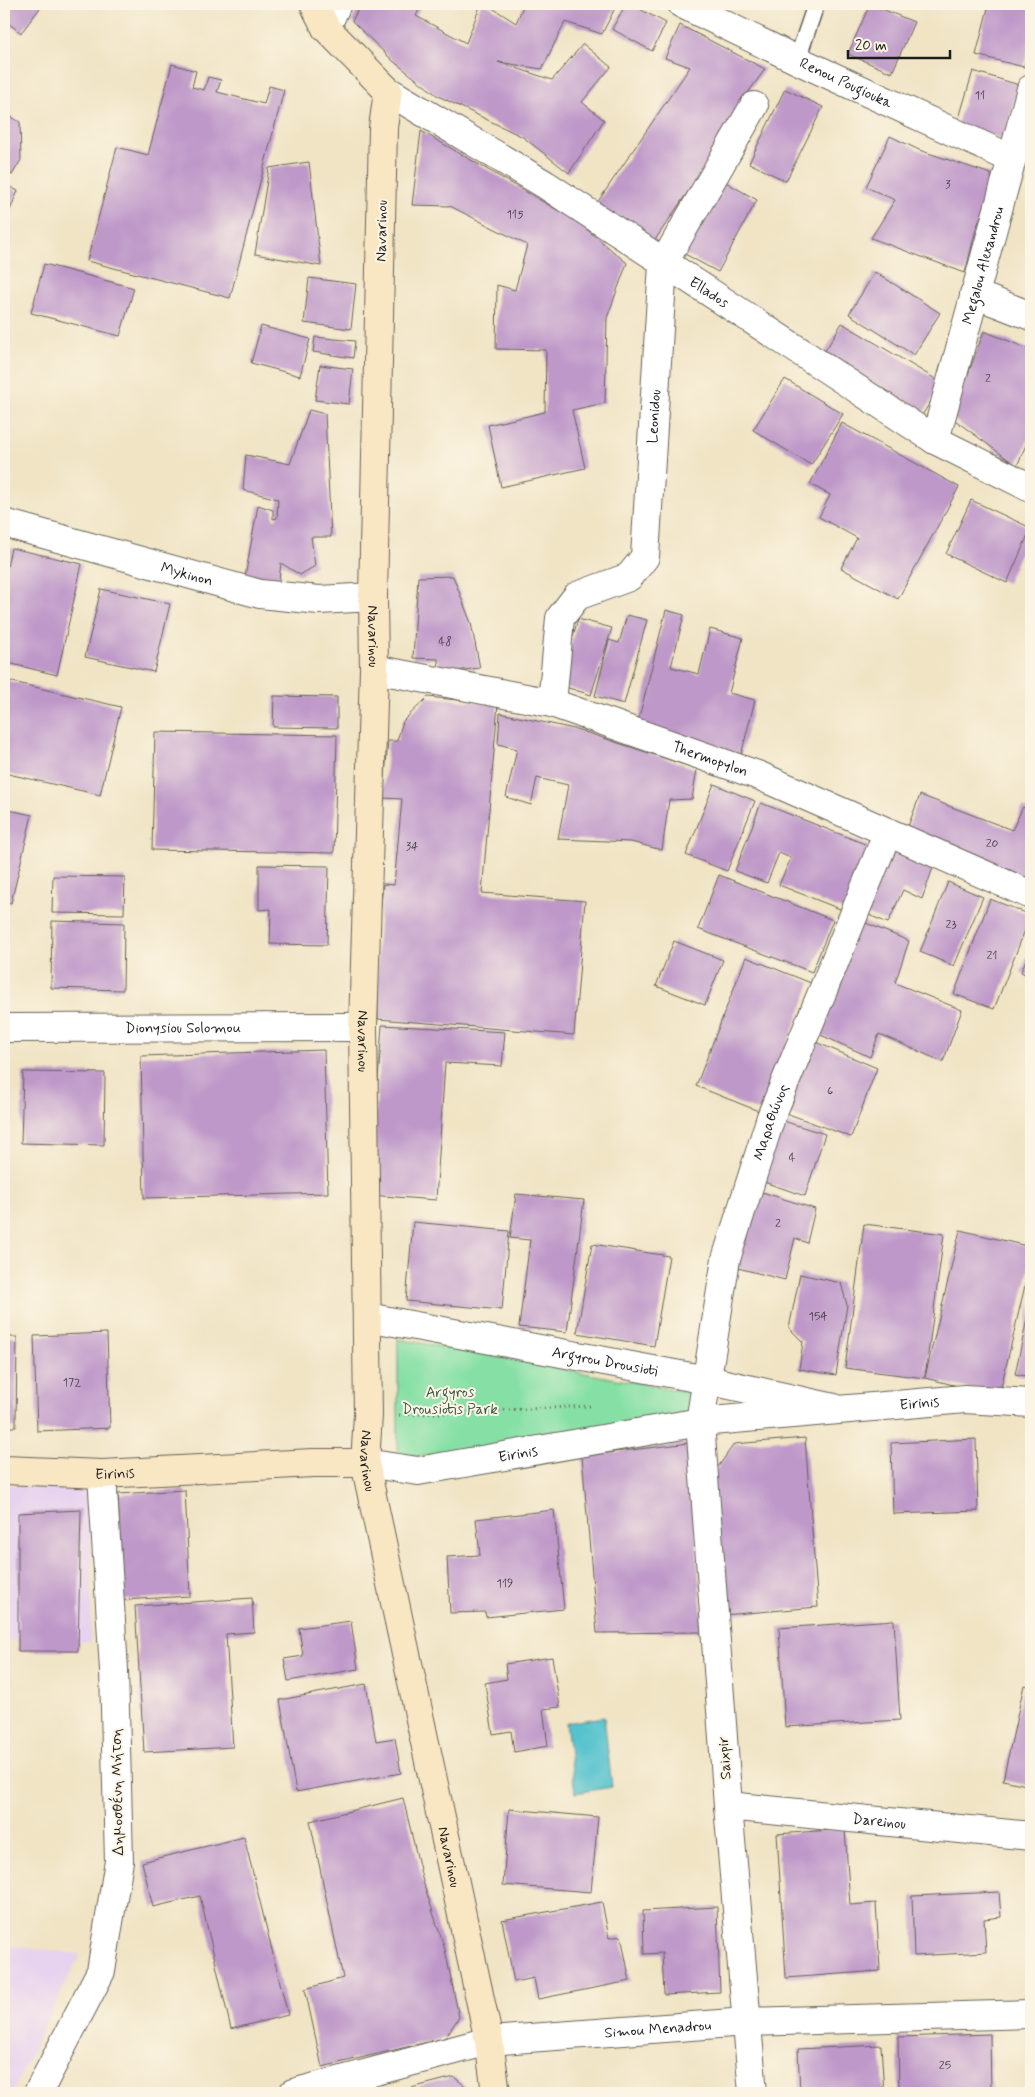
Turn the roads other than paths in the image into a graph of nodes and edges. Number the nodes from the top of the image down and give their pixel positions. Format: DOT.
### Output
graph roads {
  1 [pos="294,4"];
  2 [pos="314,4"];
  3 [pos="682,4"];
  4 [pos="816,4"];
  5 [pos="331,16"];
  6 [pos="797,60"];
  7 [pos="1031,89"];
  8 [pos="388,92"];
  9 [pos="754,106"];
  10 [pos="1012,159"];
  11 [pos="663,264"];
  12 [pos="974,294"];
  13 [pos="1031,316"];
  14 [pos="935,440"];
  15 [pos="1031,488"];
  16 [pos="4,523"];
  17 [pos="373,598"];
  18 [pos="374,669"];
  19 [pos="552,704"];
  20 [pos="888,834"];
  21 [pos="1031,896"];
  22 [pos="363,1027"];
  23 [pos="4,1028"];
  24 [pos="367,1318"];
  25 [pos="707,1380"];
  26 [pos="1031,1403"];
  27 [pos="842,1410"];
  28 [pos="700,1422"];
  29 [pos="365,1463"];
  30 [pos="4,1470"];
  31 [pos="102,1474"];
  32 [pos="728,1806"];
  33 [pos="1031,1836"];
  34 [pos="1031,2014"];
  35 [pos="746,2022"];
  36 [pos="489,2041"];
  37 [pos="38,2093"];
  38 [pos="293,2093"];
  39 [pos="496,2093"];
  40 [pos="754,2093"];
  1 -- 5 [label="main road"];
  2 -- 5 [label="main road"];
  3 -- 6 [label="street, Renou Pougiouka"];
  4 -- 6 [label="lane"];
  5 -- 8 [label="main road"];
  6 -- 10 [label="street, Renou Pougiouka"];
  7 -- 10 [label="street, Megalou Alexandrou"];
  8 -- 11 [label="street, Ellados"];
  8 -- 17 [label="main road, Navarinou"];
  9 -- 11 [label="street, Leonidou"];
  10 -- 12 [label="street, Megalou Alexandrou"];
  11 -- 14 [label="street, Ellados"];
  11 -- 19 [label="street, Leonidou"];
  12 -- 13 [label="street"];
  12 -- 14 [label="street, Megalou Alexandrou"];
  14 -- 15 [label="street, Ellados"];
  16 -- 17 [label="street, Mykinon"];
  17 -- 18 [label="main road, Navarinou"];
  18 -- 19 [label="street, Thermopylon"];
  18 -- 22 [label="main road, Navarinou"];
  19 -- 20 [label="street, Thermopylon"];
  20 -- 21 [label="street, Thermopylon"];
  20 -- 25 [label="street, Μαραθώνος"];
  22 -- 23 [label="street, Dionysiou Solomou"];
  22 -- 24 [label="main road, Navarinou"];
  24 -- 25 [label="street, Argyrou Drousioti"];
  24 -- 29 [label="main road, Navarinou"];
  25 -- 27 [label="street, Argyrou Drousioti"];
  25 -- 28 [label="street, Μαραθώνος"];
  26 -- 27 [label="street, Eirinis"];
  27 -- 28 [label="street, Eirinis"];
  28 -- 29 [label="street, Eirinis"];
  28 -- 32 [label="street, Saixpir"];
  29 -- 31 [label="main road, Eirinis"];
  29 -- 36 [label="main road, Navarinou"];
  30 -- 31 [label="main road, Eirinis"];
  31 -- 37 [label="street, Δημοσθένη Μήτση"];
  32 -- 33 [label="street, Dareinou"];
  32 -- 35 [label="street, Saixpir"];
  34 -- 35 [label="street, Simou Menadrou"];
  35 -- 36 [label="street, Simou Menadrou"];
  35 -- 40 [label="street, Saixpir"];
  36 -- 38 [label="street, Simou Menadrou"];
  36 -- 39 [label="main road, Navarinou"];
}
